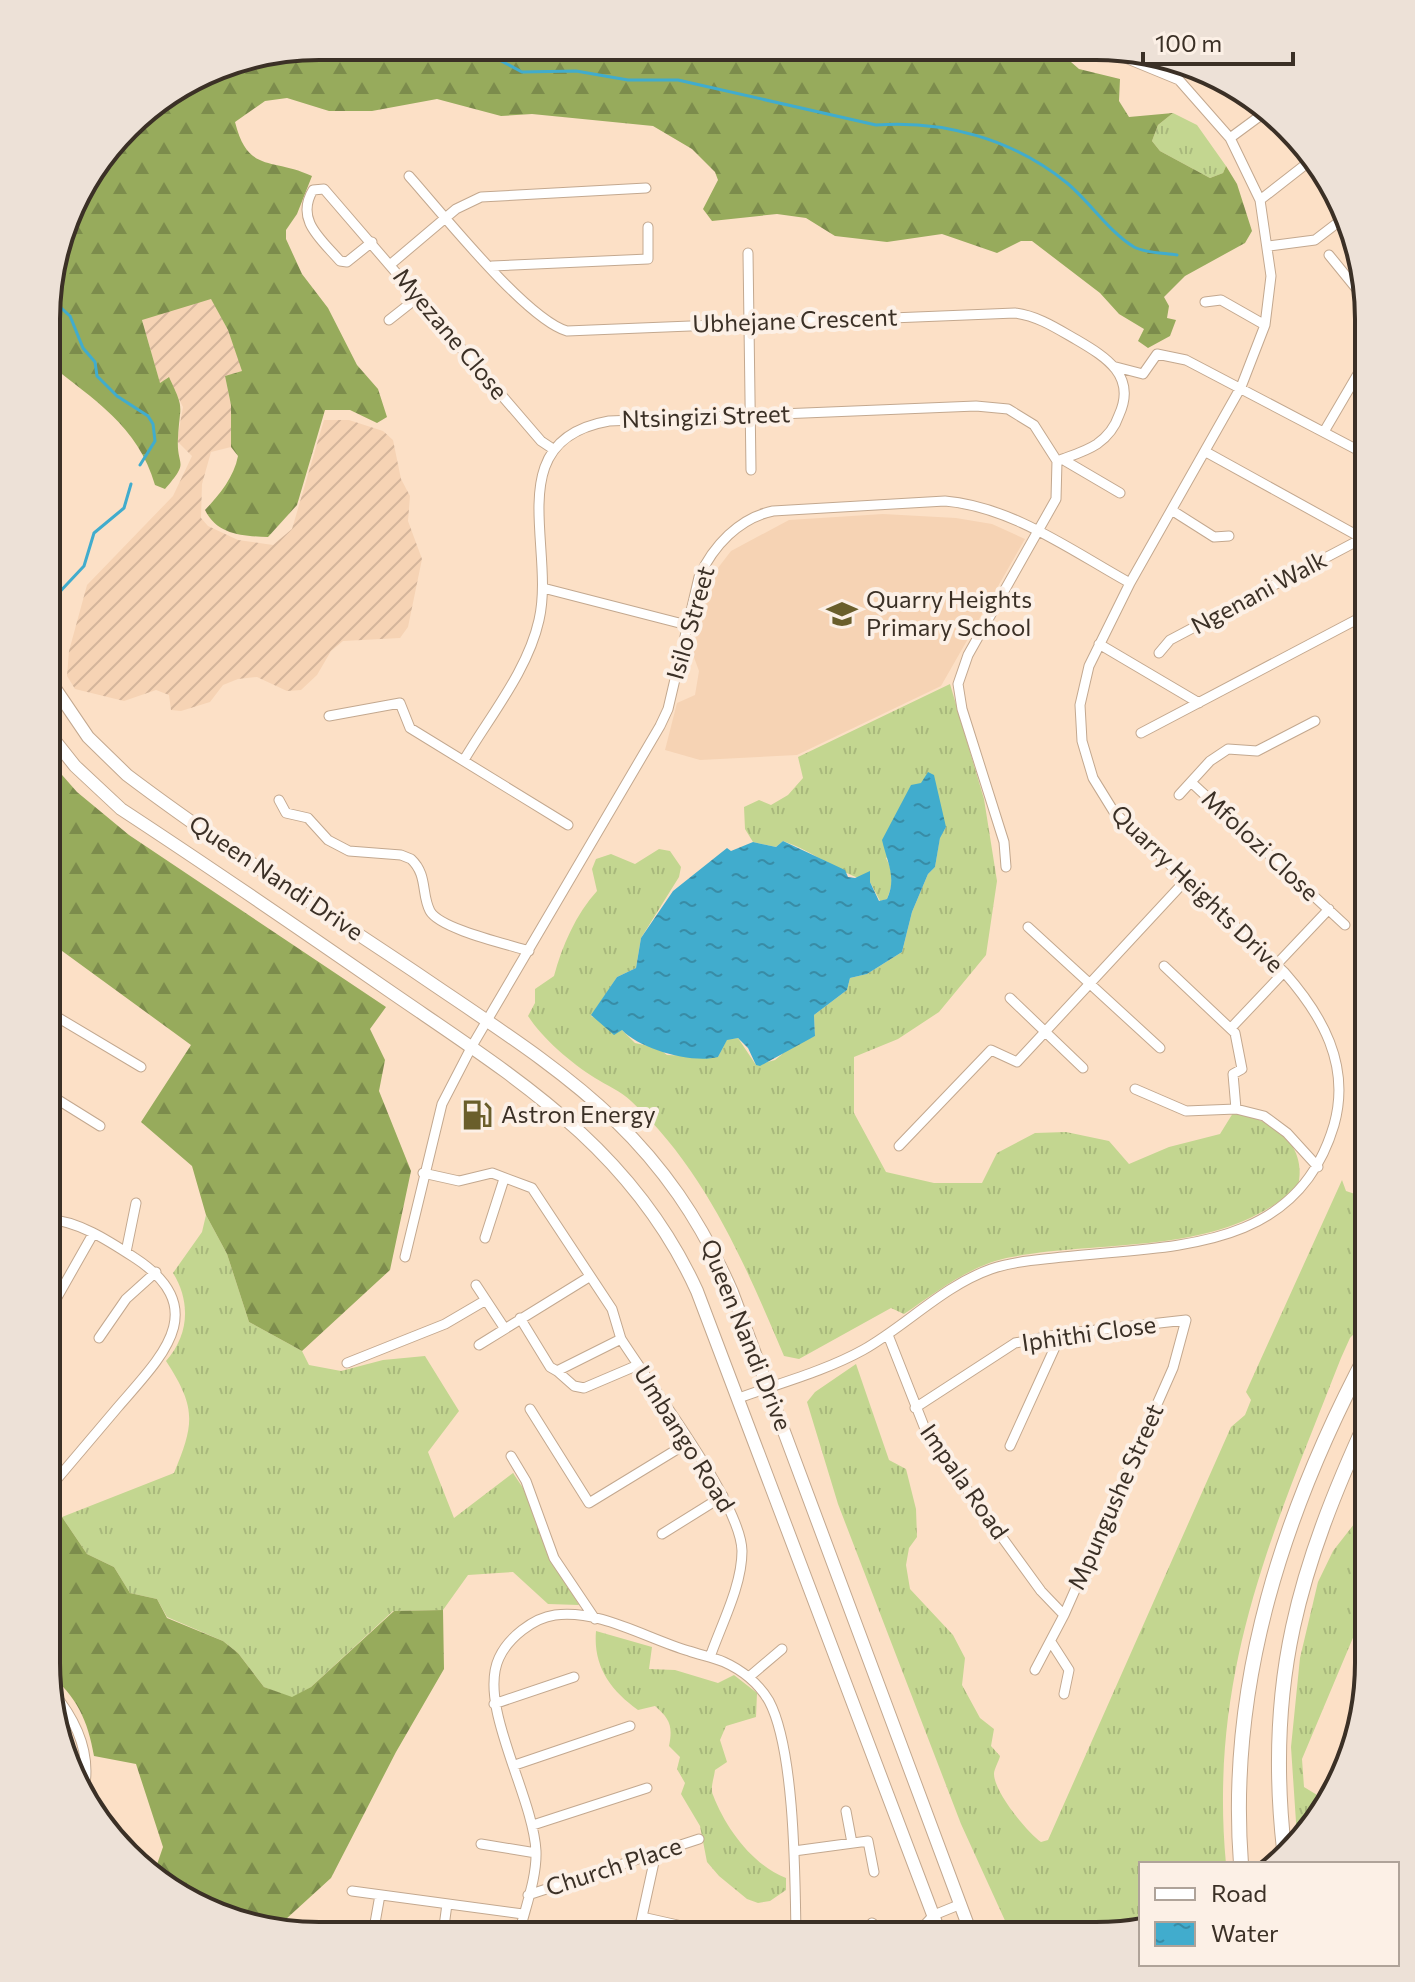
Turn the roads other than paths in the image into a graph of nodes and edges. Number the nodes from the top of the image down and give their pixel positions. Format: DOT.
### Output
graph roads {
  1 [pos="1141,64"];
  2 [pos="1182,75"];
  3 [pos="1179,80"];
  4 [pos="1258,117"];
  5 [pos="1230,138"];
  6 [pos="1304,166"];
  7 [pos="409,176"];
  8 [pos="646,188"];
  9 [pos="1260,200"];
  10 [pos="446,217"];
  11 [pos="1336,224"];
  12 [pos="648,227"];
  13 [pos="372,242"];
  14 [pos="1269,246"];
  15 [pos="748,253"];
  16 [pos="1329,255"];
  17 [pos="391,264"];
  18 [pos="492,266"];
  19 [pos="1352,283"];
  20 [pos="417,298"];
  21 [pos="1205,302"];
  22 [pos="389,320"];
  23 [pos="1265,325"];
  24 [pos="749,326"];
  25 [pos="1115,367"];
  26 [pos="1241,387"];
  27 [pos="1355,387"];
  28 [pos="751,415"];
  29 [pos="1325,430"];
  30 [pos="1355,448"];
  31 [pos="553,449"];
  32 [pos="1206,452"];
  33 [pos="1059,460"];
  34 [pos="751,470"];
  35 [pos="1120,493"];
  36 [pos="1173,511"];
  37 [pos="1038,532"];
  38 [pos="1355,534"];
  39 [pos="1229,536"];
  40 [pos="1355,546"];
  41 [pos="1130,583"];
  42 [pos="543,588"];
  43 [pos="1355,621"];
  44 [pos="687,625"];
  45 [pos="1099,644"];
  46 [pos="1159,653"];
  47 [pos="60,696"];
  48 [pos="1199,703"];
  49 [pos="329,716"];
  50 [pos="1315,721"];
  51 [pos="1141,733"];
  52 [pos="60,747"];
  53 [pos="464,760"];
  54 [pos="1192,783"];
  55 [pos="1179,795"];
  56 [pos="279,800"];
  57 [pos="568,825"];
  58 [pos="1006,867"];
  59 [pos="1185,881"];
  60 [pos="1329,909"];
  61 [pos="1345,925"];
  62 [pos="1028,927"];
  63 [pos="529,951"];
  64 [pos="1164,966"];
  65 [pos="1280,968"];
  66 [pos="1090,983"];
  67 [pos="1010,998"];
  68 [pos="60,1019"];
  69 [pos="490,1020"];
  70 [pos="1231,1028"];
  71 [pos="1044,1032"];
  72 [pos="472,1046"];
  73 [pos="1160,1048"];
  74 [pos="141,1067"];
  75 [pos="1083,1068"];
  76 [pos="1135,1089"];
  77 [pos="60,1101"];
  78 [pos="1236,1109"];
  79 [pos="100,1126"];
  80 [pos="899,1146"];
  81 [pos="1318,1167"];
  82 [pos="423,1173"];
  83 [pos="504,1179"];
  84 [pos="136,1203"];
  85 [pos="60,1221"];
  86 [pos="93,1234"];
  87 [pos="485,1238"];
  88 [pos="126,1252"];
  89 [pos="405,1257"];
  90 [pos="156,1272"];
  91 [pos="589,1277"];
  92 [pos="476,1285"];
  93 [pos="60,1292"];
  94 [pos="486,1300"];
  95 [pos="520,1318"];
  96 [pos="1186,1320"];
  97 [pos="505,1329"];
  98 [pos="1061,1334"];
  99 [pos="888,1335"];
  100 [pos="99,1338"];
  101 [pos="621,1339"];
  102 [pos="479,1345"];
  103 [pos="347,1363"];
  104 [pos="638,1365"];
  105 [pos="557,1371"];
  106 [pos="1354,1382"];
  107 [pos="769,1387"];
  108 [pos="739,1398"];
  109 [pos="915,1408"];
  110 [pos="530,1409"];
  111 [pos="689,1442"];
  112 [pos="1010,1446"];
  113 [pos="1354,1450"];
  114 [pos="511,1456"];
  115 [pos="60,1475"];
  116 [pos="723,1496"];
  117 [pos="662,1534"];
  118 [pos="1064,1615"];
  119 [pos="595,1619"];
  120 [pos="1051,1642"];
  121 [pos="782,1649"];
  122 [pos="710,1657"];
  123 [pos="1035,1670"];
  124 [pos="574,1677"];
  125 [pos="749,1677"];
  126 [pos="1064,1694"];
  127 [pos="494,1704"];
  128 [pos="64,1705"];
  129 [pos="630,1726"];
  130 [pos="515,1765"];
  131 [pos="86,1776"];
  132 [pos="647,1788"];
  133 [pos="846,1811"];
  134 [pos="533,1825"];
  135 [pos="699,1839"];
  136 [pos="1283,1842"];
  137 [pos="852,1843"];
  138 [pos="481,1844"];
  139 [pos="794,1851"];
  140 [pos="536,1853"];
  141 [pos="656,1853"];
  142 [pos="1241,1862"];
  143 [pos="874,1872"];
  144 [pos="352,1891"];
  145 [pos="380,1895"];
  146 [pos="528,1895"];
  147 [pos="447,1904"];
  148 [pos="961,1904"];
  149 [pos="523,1914"];
  150 [pos="934,1915"];
  151 [pos="642,1917"];
  152 [pos="375,1922"];
  153 [pos="445,1922"];
  154 [pos="521,1922"];
  155 [pos="641,1922"];
  156 [pos="664,1922"];
  157 [pos="796,1922"];
  158 [pos="927,1922"];
  159 [pos="936,1922"];
  160 [pos="967,1922"];
  1 -- 3 [label="street, Quarry Heights Drive"];
  2 -- 3 [label="street"];
  3 -- 5 [label="street, Quarry Heights Drive"];
  4 -- 5 [label="street"];
  5 -- 9 [label="street, Quarry Heights Drive"];
  6 -- 9 [label="street"];
  7 -- 10 [label="street, Ubhejane Crescent"];
  8 -- 10 [label="street"];
  9 -- 14 [label="street, Quarry Heights Drive"];
  10 -- 17 [label="street"];
  10 -- 18 [label="street, Ubhejane Crescent"];
  11 -- 14 [label="street"];
  12 -- 18 [label="street"];
  13 -- 13 [label="street, Myezane Close"];
  13 -- 17 [label="street, Myezane Close"];
  14 -- 23 [label="street, Quarry Heights Drive"];
  15 -- 24 [label="street"];
  16 -- 19 [label="street"];
  17 -- 20 [label="street, Myezane Close"];
  18 -- 24 [label="street, Ubhejane Crescent"];
  20 -- 22 [label="street"];
  20 -- 31 [label="street, Myezane Close"];
  21 -- 23 [label="street"];
  23 -- 26 [label="street, Quarry Heights Drive"];
  24 -- 25 [label="street, Ubhejane Crescent"];
  24 -- 28 [label="street"];
  25 -- 26 [label="street"];
  25 -- 33 [label="street"];
  26 -- 29 [label="street"];
  26 -- 32 [label="street, Quarry Heights Drive"];
  27 -- 29 [label="street"];
  28 -- 31 [label="street, Ntsingizi Street"];
  28 -- 33 [label="street, Ntsingizi Street"];
  28 -- 34 [label="street"];
  29 -- 30 [label="street"];
  31 -- 42 [label="street"];
  32 -- 36 [label="street, Quarry Heights Drive"];
  32 -- 38 [label="street"];
  33 -- 35 [label="street"];
  33 -- 37 [label="street"];
  36 -- 39 [label="street"];
  36 -- 41 [label="street, Quarry Heights Drive"];
  37 -- 41 [label="street, Isilo Street"];
  37 -- 44 [label="street, Isilo Street"];
  37 -- 58 [label="street"];
  40 -- 46 [label="street, Ngenani Walk"];
  41 -- 45 [label="street, Quarry Heights Drive"];
  42 -- 44 [label="street"];
  42 -- 53 [label="street"];
  43 -- 48 [label="street"];
  44 -- 63 [label="street, Isilo Street"];
  45 -- 48 [label="street"];
  45 -- 59 [label="street, Quarry Heights Drive"];
  47 -- 69 [label="main road, Queen Nandi Drive"];
  48 -- 51 [label="street"];
  49 -- 53 [label="street"];
  50 -- 54 [label="street, Mfolozi Close"];
  52 -- 72 [label="main road, Queen Nandi Drive"];
  53 -- 57 [label="street"];
  54 -- 55 [label="street, Mfolozi Close"];
  54 -- 60 [label="street, Mfolozi Close"];
  56 -- 63 [label="street"];
  59 -- 65 [label="street, Quarry Heights Drive"];
  59 -- 66 [label="street"];
  60 -- 61 [label="street, Mfolozi Close"];
  60 -- 65 [label="street, Mfolozi Close"];
  62 -- 66 [label="street"];
  63 -- 69 [label="street, Isilo Street"];
  64 -- 70 [label="street"];
  65 -- 70 [label="street, Mfolozi Close"];
  65 -- 81 [label="street, Quarry Heights Drive"];
  66 -- 71 [label="street"];
  66 -- 73 [label="street"];
  67 -- 71 [label="street"];
  68 -- 74 [label="street"];
  69 -- 72 [label="street, Isilo Street"];
  69 -- 107 [label="main road, Queen Nandi Drive"];
  70 -- 78 [label="street"];
  71 -- 75 [label="street"];
  71 -- 80 [label="street"];
  72 -- 82 [label="street, Isilo Street"];
  72 -- 108 [label="main road, Queen Nandi Drive"];
  76 -- 78 [label="street"];
  77 -- 79 [label="street"];
  78 -- 81 [label="street"];
  81 -- 99 [label="street, Quarry Heights Drive"];
  82 -- 83 [label="street"];
  82 -- 89 [label="street, Isilo Street"];
  83 -- 87 [label="street"];
  83 -- 91 [label="street, Umbango Road"];
  84 -- 88 [label="street"];
  85 -- 86 [label="street"];
  86 -- 88 [label="street"];
  86 -- 93 [label="street"];
  88 -- 90 [label="street"];
  90 -- 100 [label="street"];
  90 -- 115 [label="street"];
  91 -- 95 [label="street"];
  91 -- 101 [label="street, Umbango Road"];
  92 -- 94 [label="street"];
  94 -- 97 [label="street"];
  94 -- 103 [label="street"];
  95 -- 97 [label="street"];
  95 -- 105 [label="street"];
  96 -- 98 [label="street, Iphithi Close"];
  96 -- 118 [label="street, Mpungushe Street"];
  97 -- 102 [label="street"];
  98 -- 109 [label="street, Iphithi Close"];
  98 -- 112 [label="street"];
  99 -- 107 [label="street, Quarry Heights Drive"];
  99 -- 109 [label="street, Impala Road"];
  101 -- 104 [label="street, Umbango Road"];
  101 -- 105 [label="street"];
  104 -- 105 [label="street"];
  104 -- 111 [label="street, Umbango Road"];
  106 -- 142 [label="main road"];
  107 -- 108 [label="street, Quarry Heights Drive"];
  107 -- 148 [label="main road, Queen Nandi Drive"];
  108 -- 150 [label="main road, Queen Nandi Drive"];
  109 -- 118 [label="street, Impala Road"];
  110 -- 111 [label="street"];
  111 -- 116 [label="street, Umbango Road"];
  113 -- 136 [label="main road"];
  114 -- 119 [label="street"];
  116 -- 117 [label="street"];
  116 -- 122 [label="street, Umbango Road"];
  118 -- 120 [label="street, Mpungushe Street"];
  119 -- 122 [label="street"];
  119 -- 127 [label="street"];
  120 -- 123 [label="street, Mpungushe Street"];
  120 -- 126 [label="street"];
  121 -- 125 [label="street"];
  122 -- 125 [label="street"];
  124 -- 127 [label="street"];
  125 -- 139 [label="street"];
  127 -- 130 [label="street"];
  128 -- 131 [label="street"];
  129 -- 130 [label="street"];
  130 -- 134 [label="street"];
  132 -- 134 [label="street"];
  133 -- 137 [label="street"];
  134 -- 140 [label="street"];
  135 -- 141 [label="street, Church Place"];
  137 -- 139 [label="street"];
  137 -- 143 [label="street"];
  138 -- 140 [label="street"];
  139 -- 157 [label="street"];
  140 -- 146 [label="street"];
  141 -- 146 [label="street, Church Place"];
  141 -- 151 [label="street"];
  144 -- 145 [label="street"];
  145 -- 147 [label="street"];
  145 -- 152 [label="street"];
  146 -- 149 [label="street"];
  147 -- 149 [label="street"];
  147 -- 153 [label="street"];
  148 -- 150 [label="street"];
  148 -- 160 [label="main road, Queen Nandi Drive"];
  149 -- 154 [label="street"];
  150 -- 158 [label="street"];
  150 -- 159 [label="main road, Queen Nandi Drive"];
  151 -- 155 [label="street"];
  151 -- 156 [label="street"];
}
